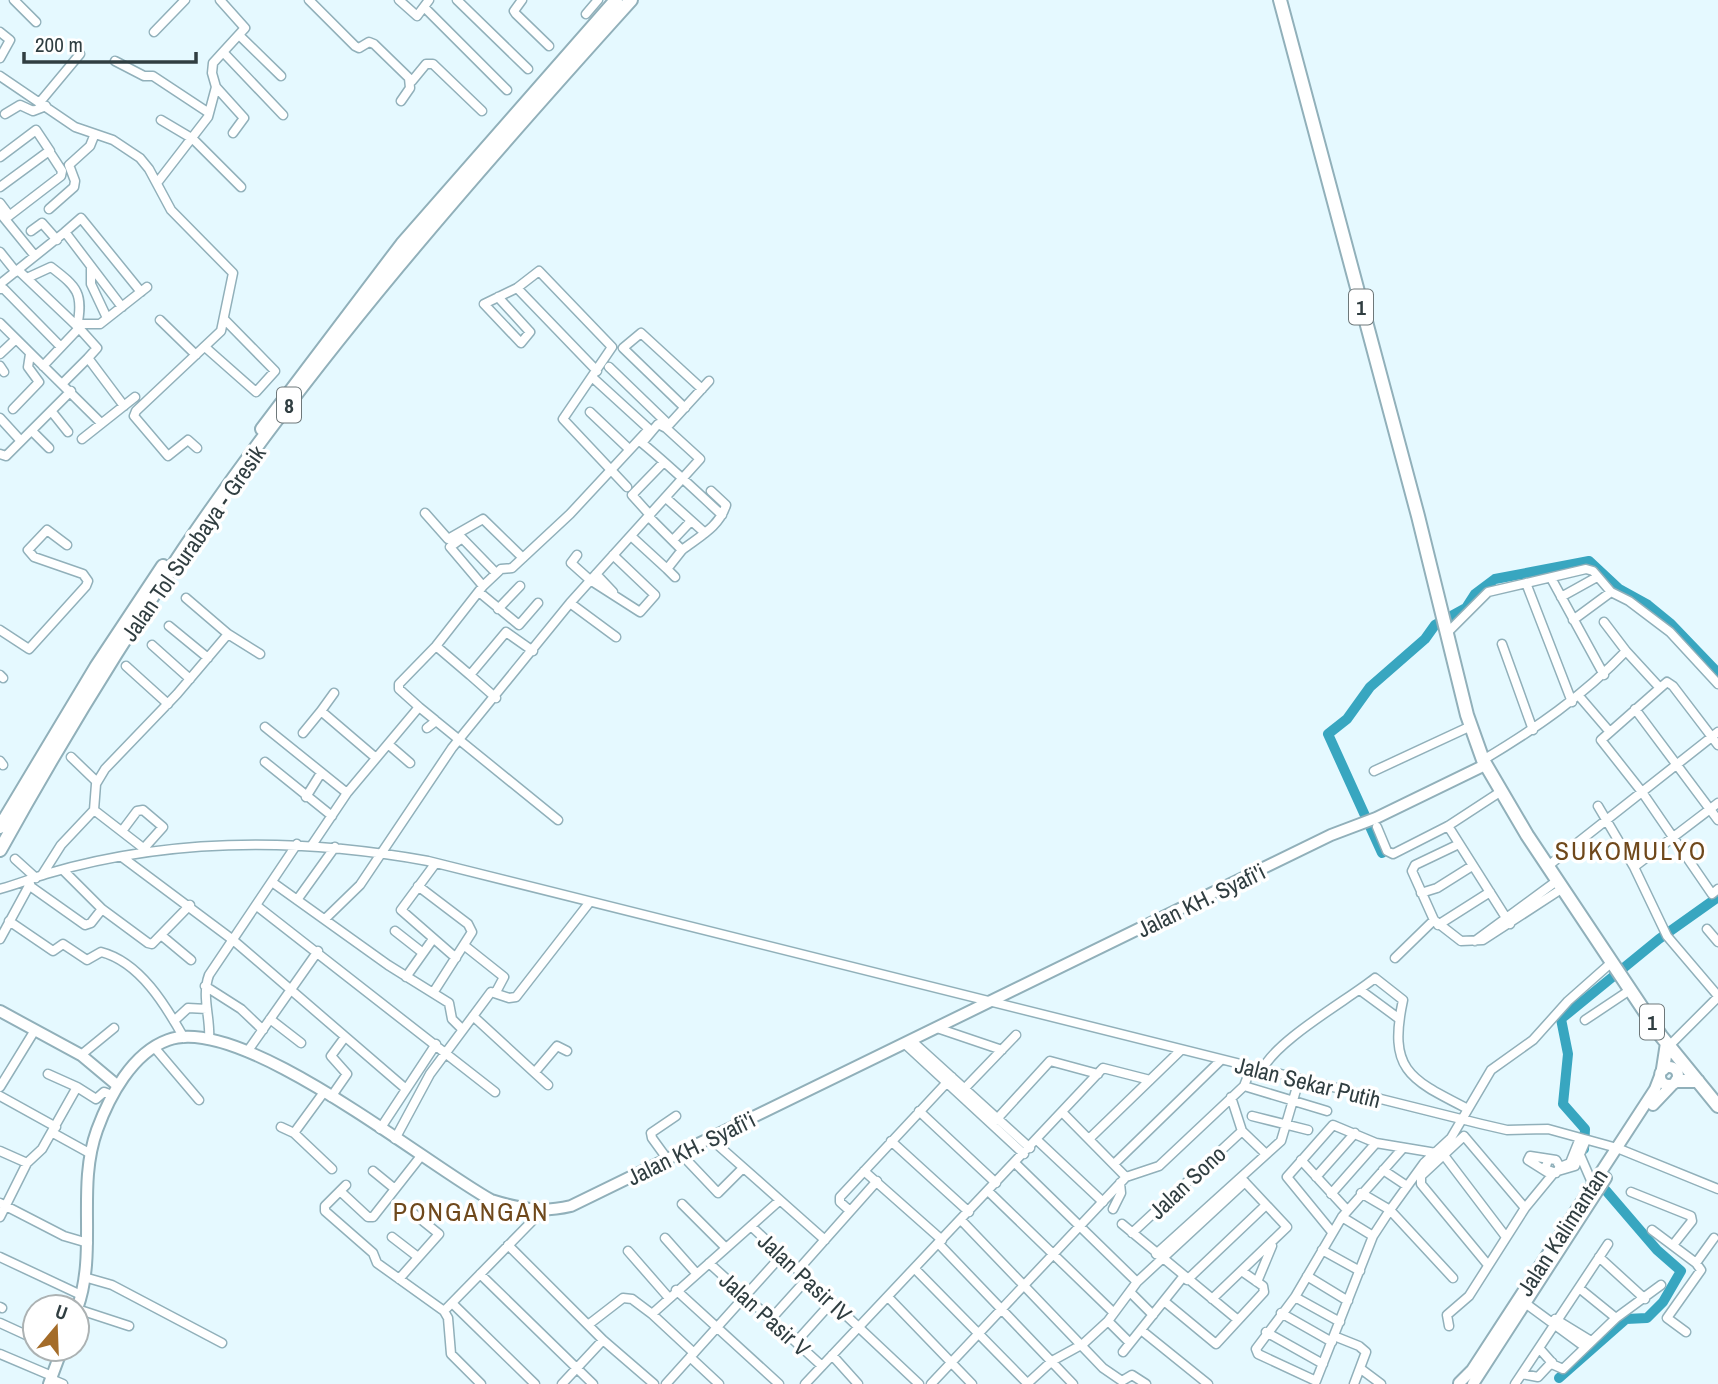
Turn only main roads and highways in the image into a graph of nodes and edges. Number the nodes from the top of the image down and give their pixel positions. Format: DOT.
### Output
graph roads {
  1 [pos="616,0"];
  2 [pos="631,0"];
  3 [pos="1280,0"];
  4 [pos="1484,762"];
  5 [pos="0,827"];
  6 [pos="0,850"];
  7 [pos="0,1011"];
  8 [pos="1668,1045"];
  9 [pos="1673,1072"];
  10 [pos="115,1090"];
  11 [pos="1718,1106"];
  12 [pos="81,1293"];
  13 [pos="1521,1301"];
  14 [pos="56,1363"];
  15 [pos="51,1380"];
  16 [pos="1457,1384"];
  17 [pos="1473,1384"];
  1 -- 5 [label="highway, Jalan Tol Surabaya - Gresik / 8"];
  2 -- 6 [label="highway, Jalan Tol Surabaya - Gresik / 8"];
  3 -- 4 [label="highway, 1"];
  4 -- 8 [label="highway, 1"];
  4 -- 10 [label="main road, Jalan KH. Syafi'i"];
  7 -- 10 [label="main road"];
  8 -- 9 [label="highway"];
  8 -- 9 [label="highway, 1"];
  9 -- 11 [label="highway"];
  9 -- 13 [label="main road, Jalan Kalimantan"];
  10 -- 12 [label="main road, Jalan KH. Syafi'i"];
  13 -- 16 [label="main road, Jalan Kalimantan"];
  13 -- 17 [label="main road, Jalan Kalimantan"];
  14 -- 15 [label="main road"];
}
